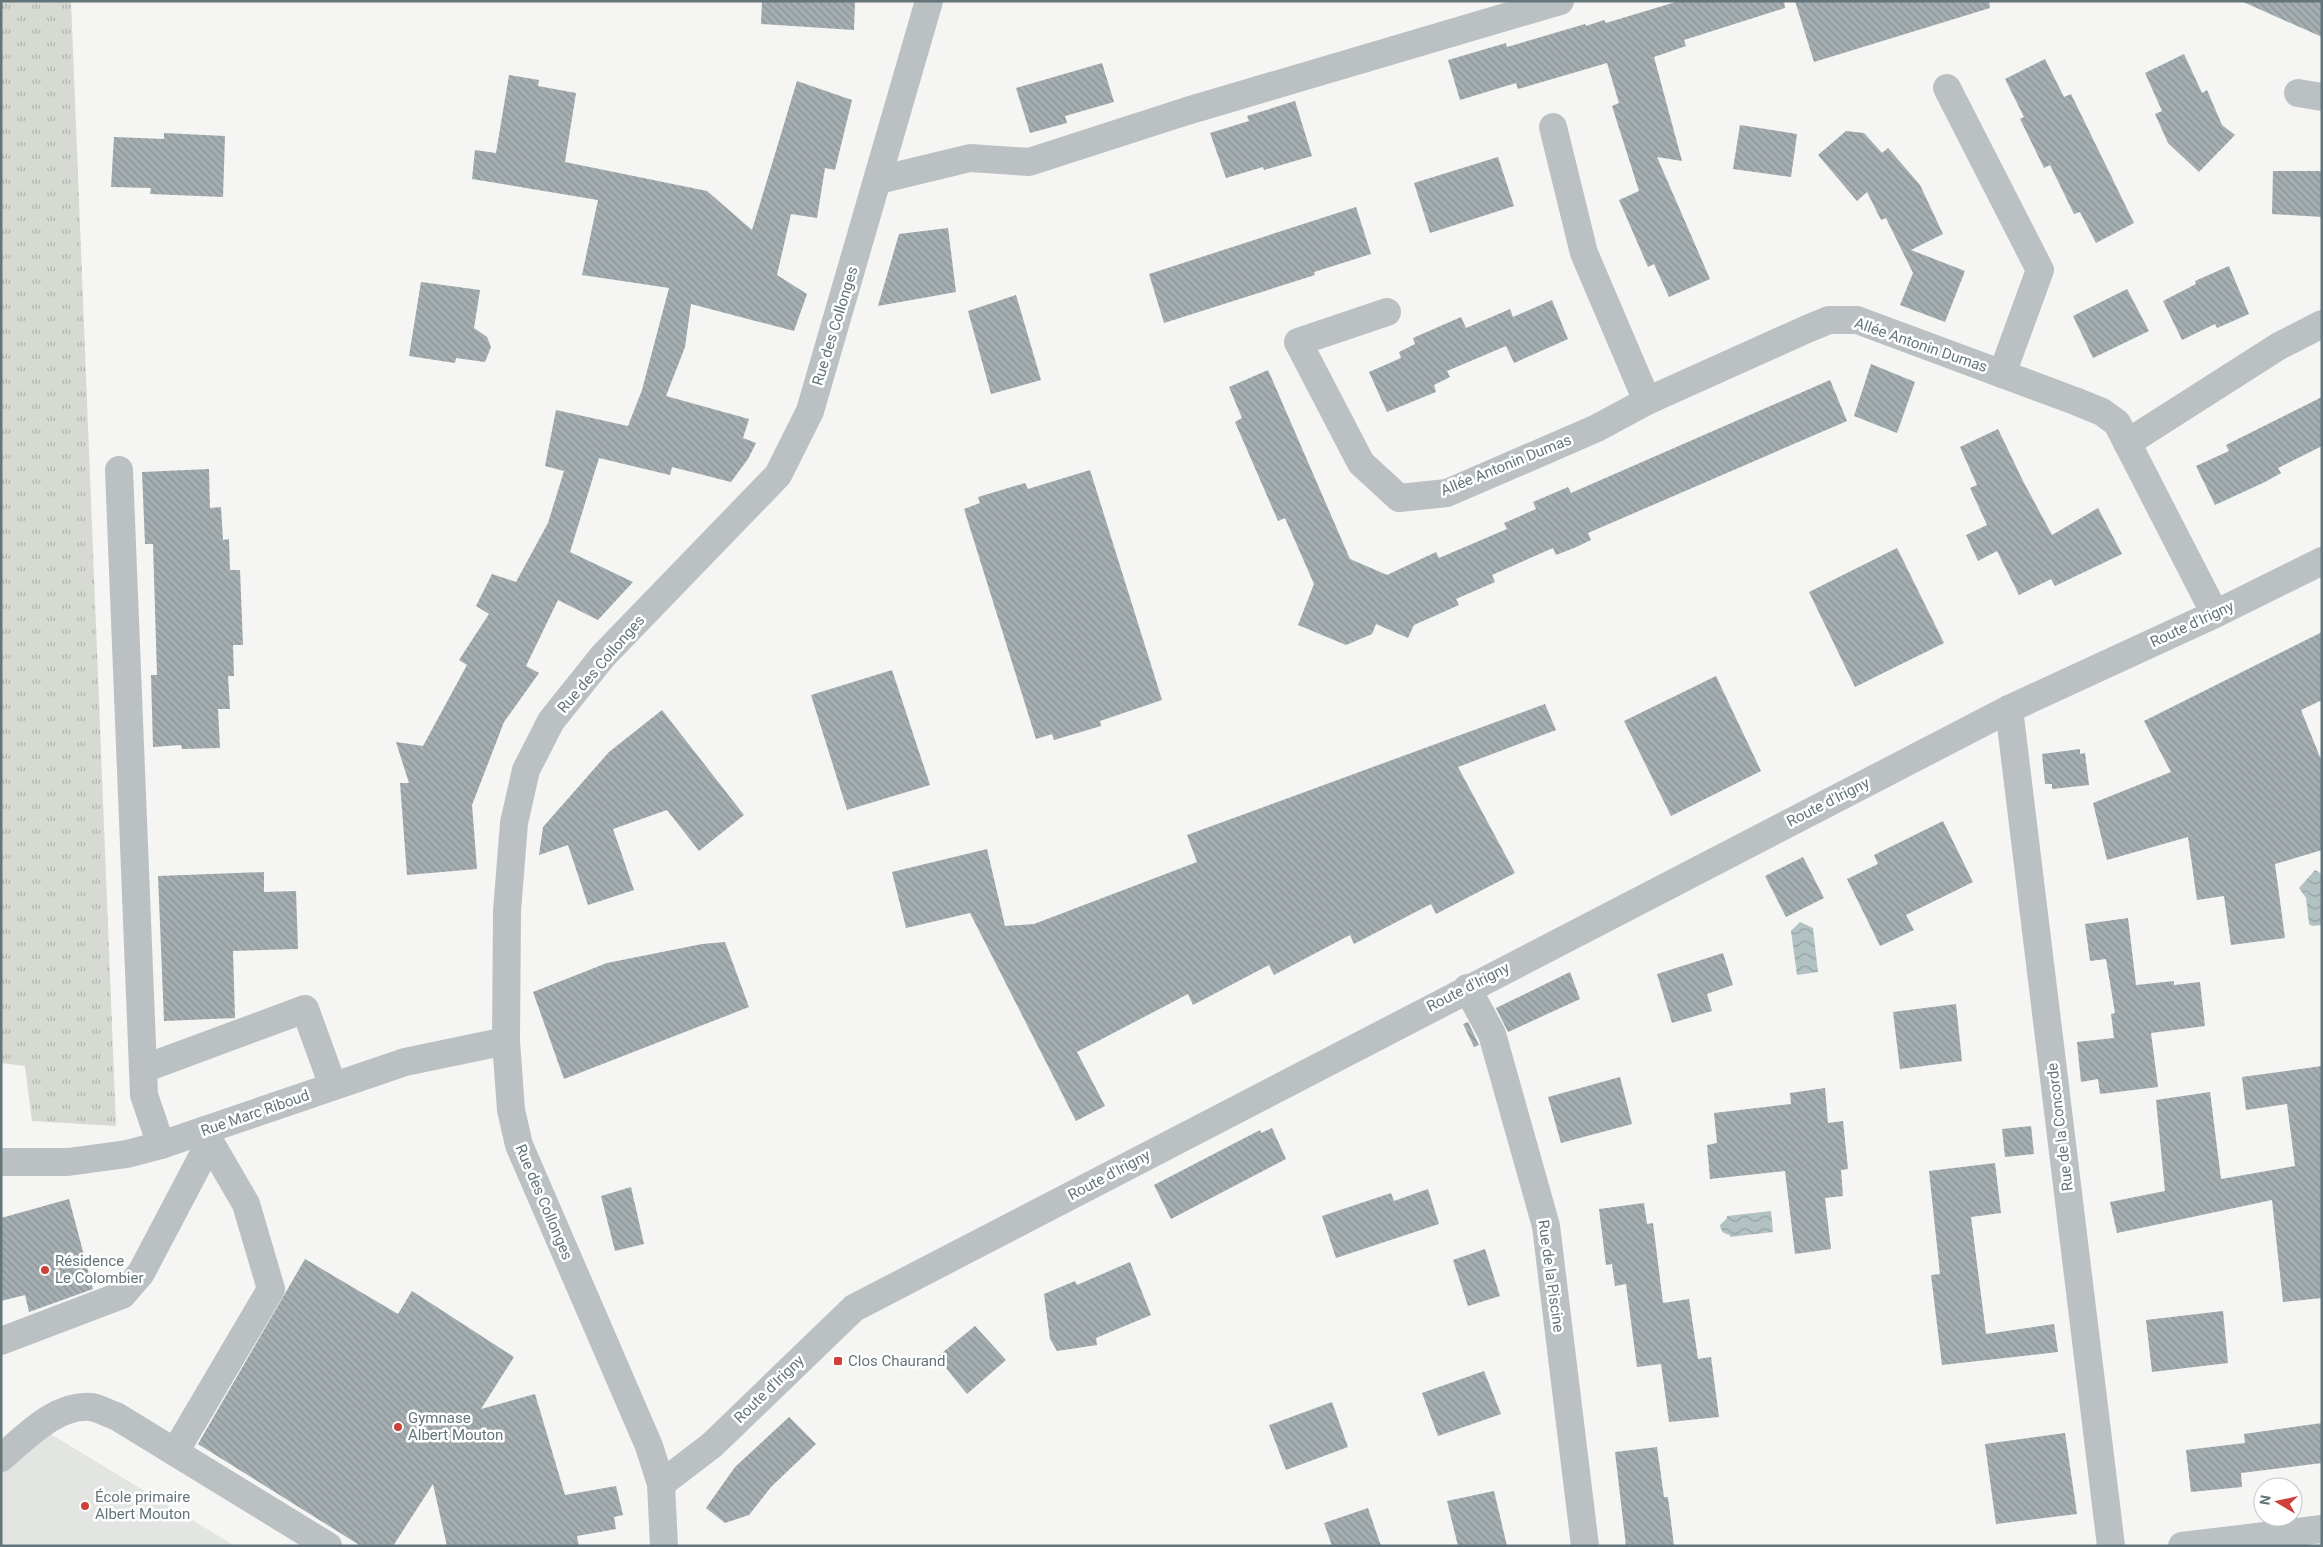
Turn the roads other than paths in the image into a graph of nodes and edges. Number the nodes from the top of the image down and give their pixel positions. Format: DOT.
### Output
graph roads {
  1 [pos="930,1"];
  2 [pos="1560,1"];
  3 [pos="1947,88"];
  4 [pos="1553,127"];
  5 [pos="879,180"];
  6 [pos="1387,312"];
  7 [pos="2322,324"];
  8 [pos="2002,374"];
  9 [pos="1647,401"];
  10 [pos="2127,443"];
  11 [pos="119,470"];
  12 [pos="2322,561"];
  13 [pos="2215,614"];
  14 [pos="2009,709"];
  15 [pos="1467,988"];
  16 [pos="506,1041"];
  17 [pos="143,1069"];
  18 [pos="333,1086"];
  19 [pos="207,1136"];
  20 [pos="161,1145"];
  21 [pos="1,1162"];
  22 [pos="1,1341"];
  23 [pos="175,1452"];
  24 [pos="1,1458"];
  25 [pos="661,1484"];
  26 [pos="2322,1529"];
  27 [pos="328,1546"];
  28 [pos="664,1546"];
  29 [pos="1585,1546"];
  30 [pos="2111,1546"];
  31 [pos="2182,1546"];
  1 -- 5 [label="street, Rue des Collonges"];
  2 -- 5 [label="street"];
  3 -- 8 [label="street, Allée Antonin Dumas"];
  4 -- 9 [label="street"];
  5 -- 16 [label="street, Rue des Collonges"];
  6 -- 9 [label="street, Allée Antonin Dumas"];
  7 -- 10 [label="street"];
  8 -- 9 [label="street, Allée Antonin Dumas"];
  8 -- 10 [label="street, Allée Antonin Dumas"];
  10 -- 13 [label="street, Allée Antonin Dumas"];
  11 -- 17 [label="street"];
  12 -- 13 [label="street, Route d'Irigny"];
  13 -- 14 [label="street, Route d'Irigny"];
  14 -- 15 [label="street, Route d'Irigny"];
  14 -- 30 [label="street, Rue de la Concorde"];
  15 -- 25 [label="street, Route d'Irigny"];
  15 -- 29 [label="street, Rue de la Piscine"];
  16 -- 18 [label="street, Rue Marc Riboud"];
  16 -- 25 [label="street, Rue des Collonges"];
  17 -- 18 [label="street"];
  17 -- 20 [label="street"];
  18 -- 19 [label="street, Rue Marc Riboud"];
  19 -- 20 [label="street, Rue Marc Riboud"];
  19 -- 22 [label="street"];
  19 -- 23 [label="street"];
  20 -- 21 [label="street, Rue Marc Riboud"];
  23 -- 24 [label="street"];
  23 -- 27 [label="street"];
  25 -- 28 [label="street, Rue des Collonges"];
  26 -- 31 [label="street"];
}
